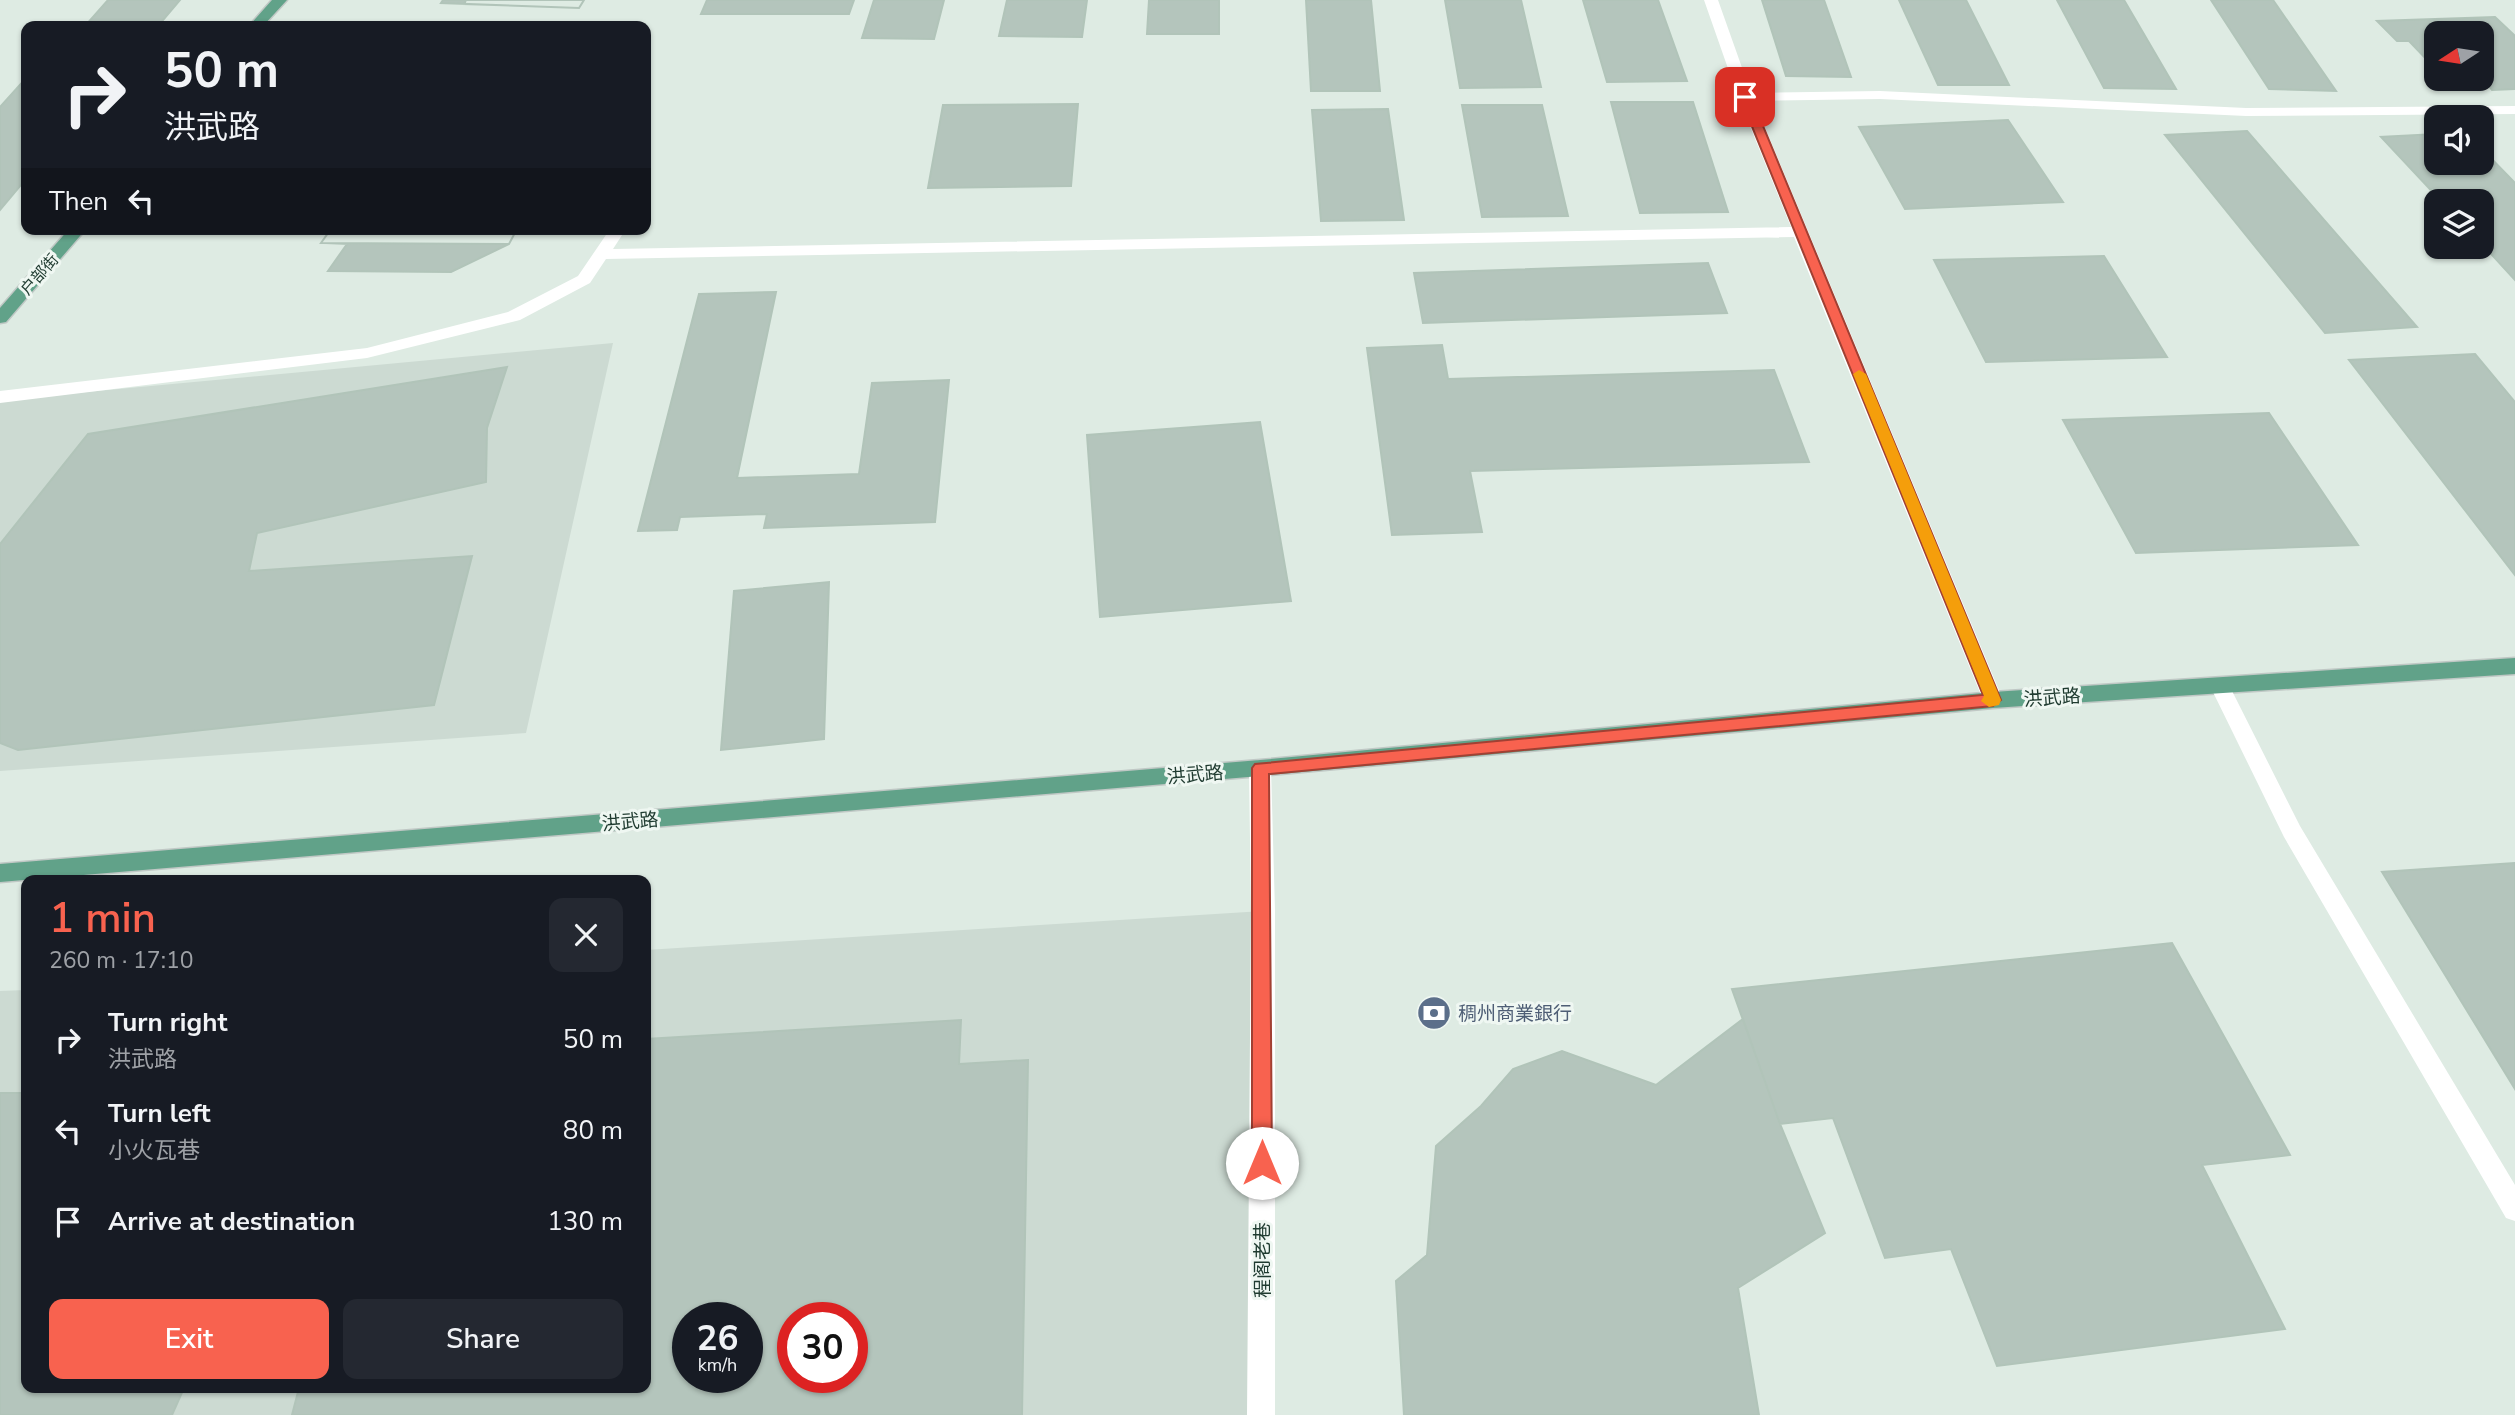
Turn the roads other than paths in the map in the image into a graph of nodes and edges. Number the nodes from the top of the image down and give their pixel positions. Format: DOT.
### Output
graph roads {
  1 [pos="280,0"];
  2 [pos="1711,0"];
  3 [pos="261,21"];
  4 [pos="1745,97"];
  5 [pos="2515,110"];
  6 [pos="1801,232"];
  7 [pos="73,235"];
  8 [pos="614,235"];
  9 [pos="602,254"];
  10 [pos="0,318"];
  11 [pos="0,397"];
  12 [pos="2515,666"];
  13 [pos="2220,686"];
  14 [pos="1993,700"];
  15 [pos="1260,768"];
  16 [pos="0,873"];
  17 [pos="2515,1209"];
  18 [pos="1261,1415"];
  1 -- 3 [label="main road"];
  2 -- 4 [label="street"];
  4 -- 5 [label="street"];
  4 -- 6 [label="street"];
  6 -- 9 [label="street"];
  6 -- 14 [label="street"];
  7 -- 10 [label="main road, 户部街"];
  8 -- 9 [label="street"];
  9 -- 11 [label="street"];
  12 -- 13 [label="main road, 洪武路"];
  13 -- 14 [label="main road, 洪武路"];
  13 -- 17 [label="street"];
  14 -- 15 [label="main road, 洪武路"];
  15 -- 16 [label="main road, 洪武路"];
  15 -- 18 [label="street, 程阁老巷"];
}
